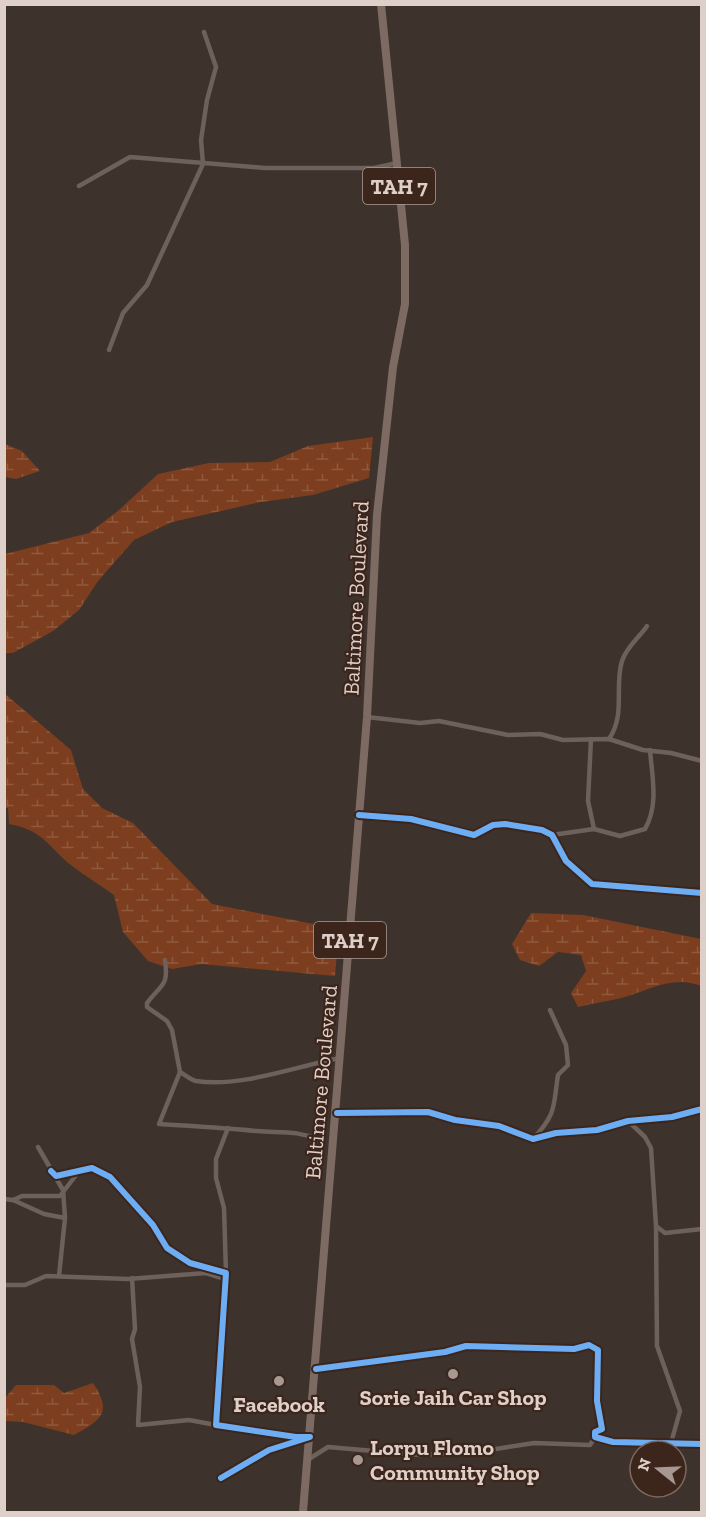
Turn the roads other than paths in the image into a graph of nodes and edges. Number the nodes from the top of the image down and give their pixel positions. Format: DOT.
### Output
graph roads {
  1 [pos="381,4"];
  2 [pos="204,32"];
  3 [pos="397,163"];
  4 [pos="203,164"];
  5 [pos="79,186"];
  6 [pos="109,350"];
  7 [pos="647,627"];
  8 [pos="367,717"];
  9 [pos="609,739"];
  10 [pos="591,740"];
  11 [pos="650,750"];
  12 [pos="702,761"];
  13 [pos="359,815"];
  14 [pos="594,829"];
  15 [pos="552,835"];
  16 [pos="702,893"];
  17 [pos="165,960"];
  18 [pos="550,1010"];
  19 [pos="341,1058"];
  20 [pos="180,1072"];
  21 [pos="702,1108"];
  22 [pos="337,1113"];
  23 [pos="628,1121"];
  24 [pos="228,1128"];
  25 [pos="533,1139"];
  26 [pos="320,1140"];
  27 [pos="38,1147"];
  28 [pos="80,1170"];
  29 [pos="51,1171"];
  30 [pos="63,1190"];
  31 [pos="4,1199"];
  32 [pos="13,1200"];
  33 [pos="65,1218"];
  34 [pos="656,1226"];
  35 [pos="702,1228"];
  36 [pos="59,1276"];
  37 [pos="225,1276"];
  38 [pos="132,1278"];
  39 [pos="4,1285"];
  40 [pos="316,1369"];
  41 [pos="216,1425"];
  42 [pos="310,1437"];
  43 [pos="595,1437"];
  44 [pos="671,1439"];
  45 [pos="628,1442"];
  46 [pos="309,1459"];
  47 [pos="220,1478"];
  48 [pos="303,1512"];
  1 -- 3 [label="highway, TAH 7"];
  2 -- 4 [label="street"];
  3 -- 4 [label="street"];
  3 -- 8 [label="highway, Baltimore Boulevard / TAH 7"];
  4 -- 5 [label="street"];
  4 -- 6 [label="street"];
  7 -- 9 [label="street"];
  8 -- 10 [label="street"];
  8 -- 13 [label="highway, Baltimore Boulevard / TAH 7"];
  9 -- 10 [label="street"];
  9 -- 11 [label="street"];
  10 -- 14 [label="street"];
  11 -- 12 [label="street"];
  11 -- 14 [label="street"];
  13 -- 15 [label="street"];
  13 -- 19 [label="highway, Baltimore Boulevard / TAH 7"];
  14 -- 15 [label="street"];
  15 -- 16 [label="street"];
  17 -- 20 [label="street"];
  18 -- 25 [label="street"];
  19 -- 20 [label="street"];
  19 -- 22 [label="highway, Baltimore Boulevard / TAH 7"];
  20 -- 24 [label="street"];
  21 -- 23 [label="street"];
  22 -- 25 [label="street"];
  22 -- 40 [label="highway, Baltimore Boulevard / TAH 7"];
  23 -- 25 [label="street"];
  23 -- 34 [label="street"];
  24 -- 26 [label="street"];
  24 -- 37 [label="street"];
  27 -- 29 [label="street"];
  28 -- 29 [label="street"];
  28 -- 30 [label="street"];
  28 -- 37 [label="street"];
  29 -- 30 [label="street"];
  30 -- 32 [label="street"];
  30 -- 33 [label="street"];
  31 -- 32 [label="street"];
  32 -- 33 [label="street"];
  33 -- 36 [label="street"];
  34 -- 35 [label="street"];
  34 -- 44 [label="street"];
  36 -- 38 [label="street"];
  36 -- 39 [label="street"];
  37 -- 38 [label="street"];
  37 -- 41 [label="street"];
  38 -- 41 [label="street"];
  40 -- 42 [label="highway, Baltimore Boulevard / TAH 7"];
  40 -- 43 [label="street"];
  41 -- 42 [label="street"];
  42 -- 46 [label="highway, Baltimore Boulevard / TAH 7"];
  42 -- 47 [label="street"];
  43 -- 45 [label="street"];
  43 -- 46 [label="street"];
  46 -- 48 [label="highway, Baltimore Boulevard / TAH 7"];
}
